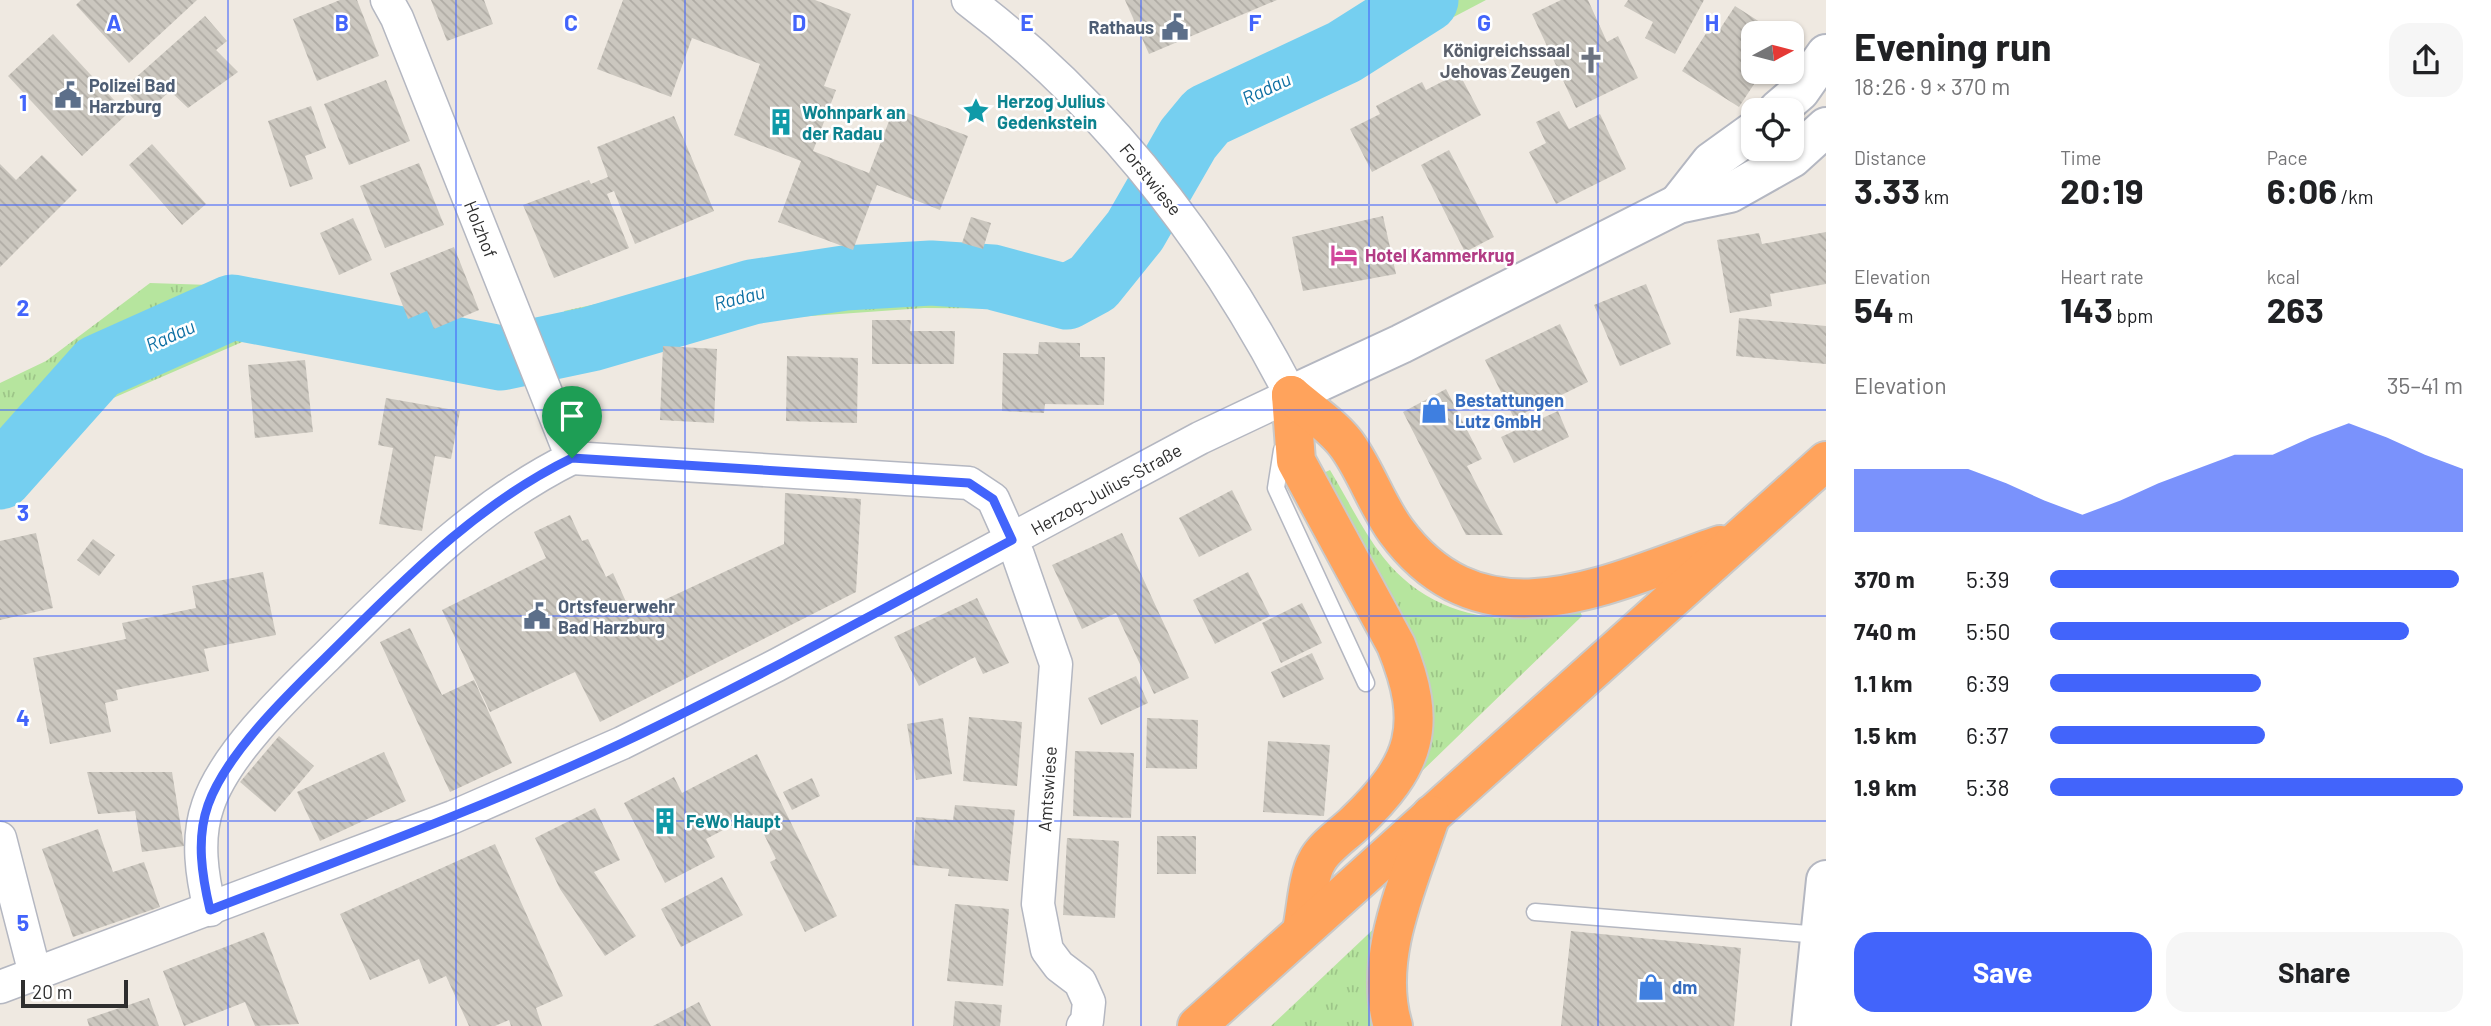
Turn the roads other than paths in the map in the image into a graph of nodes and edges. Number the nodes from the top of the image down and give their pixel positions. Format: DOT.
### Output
graph roads {
  1 [pos="387,0"];
  2 [pos="968,0"];
  3 [pos="1826,54"];
  4 [pos="1802,98"];
  5 [pos="1804,105"];
  6 [pos="1741,140"];
  7 [pos="1822,141"];
  8 [pos="1678,204"];
  9 [pos="1290,394"];
  10 [pos="572,458"];
  11 [pos="1826,461"];
  12 [pos="1012,540"];
  13 [pos="1735,540"];
  14 [pos="1366,683"];
  15 [pos="1432,812"];
  16 [pos="0,838"];
  17 [pos="1826,880"];
  18 [pos="210,910"];
  19 [pos="1535,912"];
  20 [pos="1302,930"];
  21 [pos="1820,935"];
  22 [pos="35,974"];
  23 [pos="0,987"];
  24 [pos="1083,1026"];
  25 [pos="1196,1026"];
  26 [pos="1393,1026"];
  27 [pos="1811,1026"];
  1 -- 10 [label="street, Holzhof"];
  2 -- 9 [label="street, Forstwiese"];
  3 -- 4 [label="main road"];
  5 -- 7 [label="main road"];
  6 -- 8 [label="main road, Herzog-Julius-Straße"];
  7 -- 8 [label="main road, Herzog-Julius-Straße"];
  8 -- 9 [label="main road, Herzog-Julius-Straße"];
  9 -- 12 [label="street, Herzog-Julius-Straße"];
  9 -- 13 [label="highway"];
  9 -- 14 [label="lane"];
  9 -- 20 [label="highway"];
  10 -- 12 [label="street"];
  10 -- 18 [label="street"];
  11 -- 13 [label="highway"];
  12 -- 18 [label="street, Herzog-Julius-Straße"];
  12 -- 24 [label="street, Amtswiese"];
  13 -- 15 [label="highway"];
  15 -- 20 [label="highway"];
  15 -- 26 [label="highway"];
  16 -- 22 [label="street"];
  17 -- 21 [label="main road"];
  18 -- 22 [label="street, Herzog-Julius-Straße"];
  19 -- 21 [label="lane"];
  20 -- 25 [label="highway"];
  21 -- 27 [label="main road"];
  22 -- 23 [label="street, Herzog-Julius-Straße"];
}
